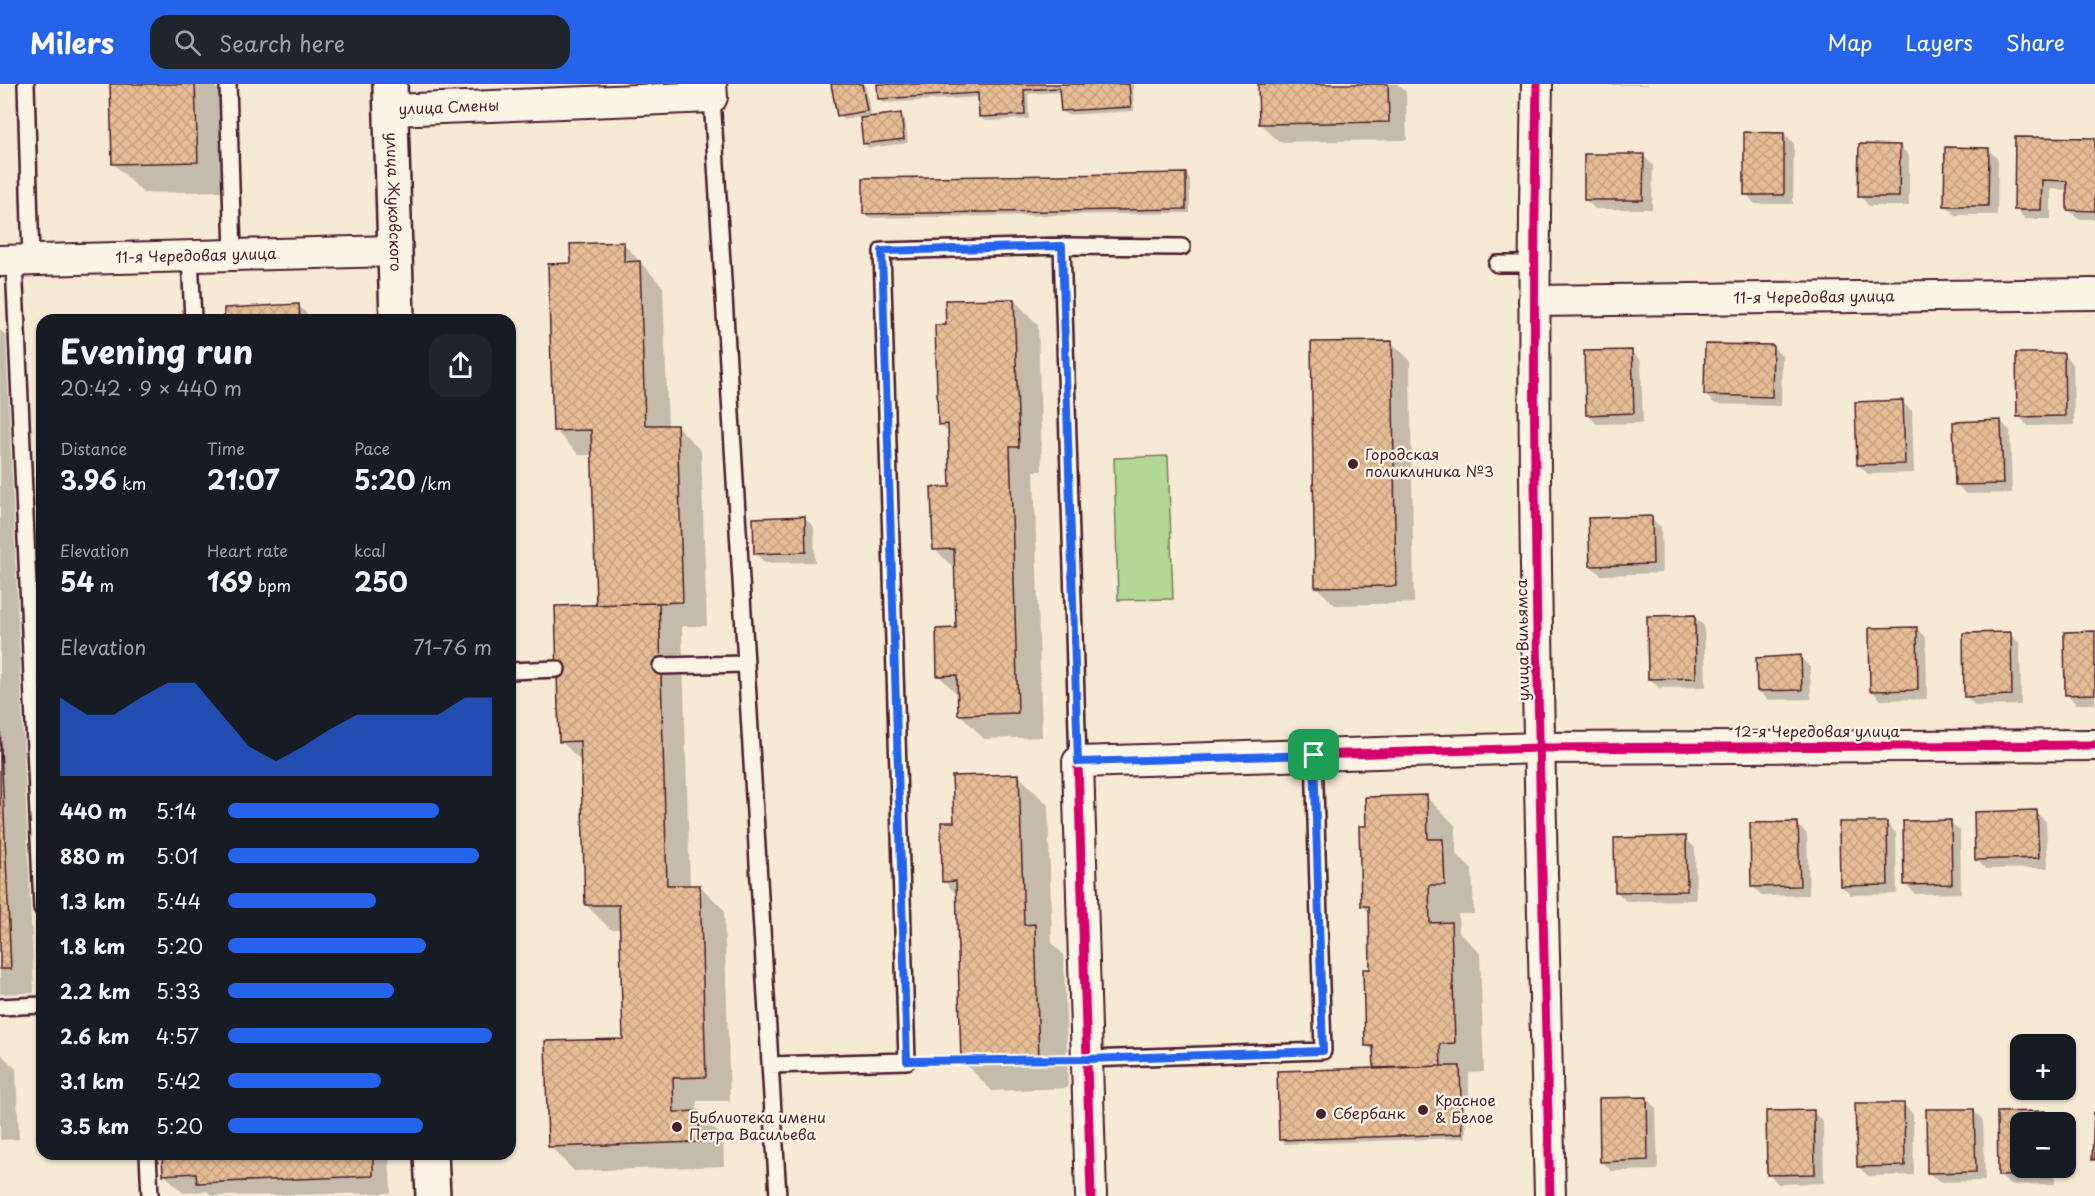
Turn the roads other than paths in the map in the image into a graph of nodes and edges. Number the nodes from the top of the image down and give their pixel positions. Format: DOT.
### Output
graph roads {
  1 [pos="26,84"];
  2 [pos="228,84"];
  3 [pos="1538,84"];
  4 [pos="711,90"];
  5 [pos="560,94"];
  6 [pos="391,97"];
  7 [pos="1062,246"];
  8 [pos="1182,247"];
  9 [pos="394,251"];
  10 [pos="233,255"];
  11 [pos="190,256"];
  12 [pos="15,261"];
  13 [pos="1497,264"];
  14 [pos="1534,264"];
  15 [pos="2095,294"];
  16 [pos="1534,301"];
  17 [pos="193,314"];
  18 [pos="397,314"];
  19 [pos="746,664"];
  20 [pos="660,666"];
  21 [pos="557,669"];
  22 [pos="516,671"];
  23 [pos="2095,745"];
  24 [pos="1540,748"];
  25 [pos="1314,755"];
  26 [pos="1078,762"];
  27 [pos="36,765"];
  28 [pos="36,1005"];
  29 [pos="0,1007"];
  30 [pos="1088,1059"];
  31 [pos="770,1065"];
  32 [pos="148,1160"];
  33 [pos="431,1160"];
  34 [pos="150,1196"];
  35 [pos="433,1196"];
  36 [pos="778,1196"];
  37 [pos="1092,1196"];
  38 [pos="1550,1196"];
  1 -- 12 [label="lane"];
  2 -- 10 [label="lane"];
  3 -- 14 [label="street, улица Вильямса"];
  4 -- 5 [label="street, улица Смены"];
  4 -- 19 [label="lane"];
  5 -- 6 [label="street, улица Смены"];
  6 -- 9 [label="street, улица Жуковского"];
  7 -- 8 [label="lane"];
  7 -- 26 [label="lane"];
  7 -- 31 [label="lane"];
  9 -- 10 [label="street, 11-я Чередовая улица"];
  9 -- 18 [label="street, улица Жуковского"];
  10 -- 11 [label="street, 11-я Чередовая улица"];
  11 -- 12 [label="street, 11-я Чередовая улица"];
  11 -- 17 [label="lane"];
  12 -- 27 [label="lane"];
  13 -- 14 [label="lane"];
  14 -- 16 [label="street, улица Вильямса"];
  15 -- 16 [label="street, 11-я Чередовая улица"];
  16 -- 24 [label="street, улица Вильямса"];
  19 -- 20 [label="lane"];
  19 -- 31 [label="lane"];
  21 -- 22 [label="lane"];
  23 -- 24 [label="street, 12-я Чередовая улица"];
  24 -- 25 [label="street, 12-я Чередовая улица"];
  24 -- 38 [label="street, улица Вильямса"];
  25 -- 26 [label="street, 12-я Чередовая улица"];
  25 -- 30 [label="lane"];
  26 -- 30 [label="street"];
  28 -- 29 [label="lane"];
  30 -- 37 [label="street"];
  31 -- 36 [label="lane"];
  32 -- 34 [label="lane"];
  33 -- 35 [label="street"];
}
